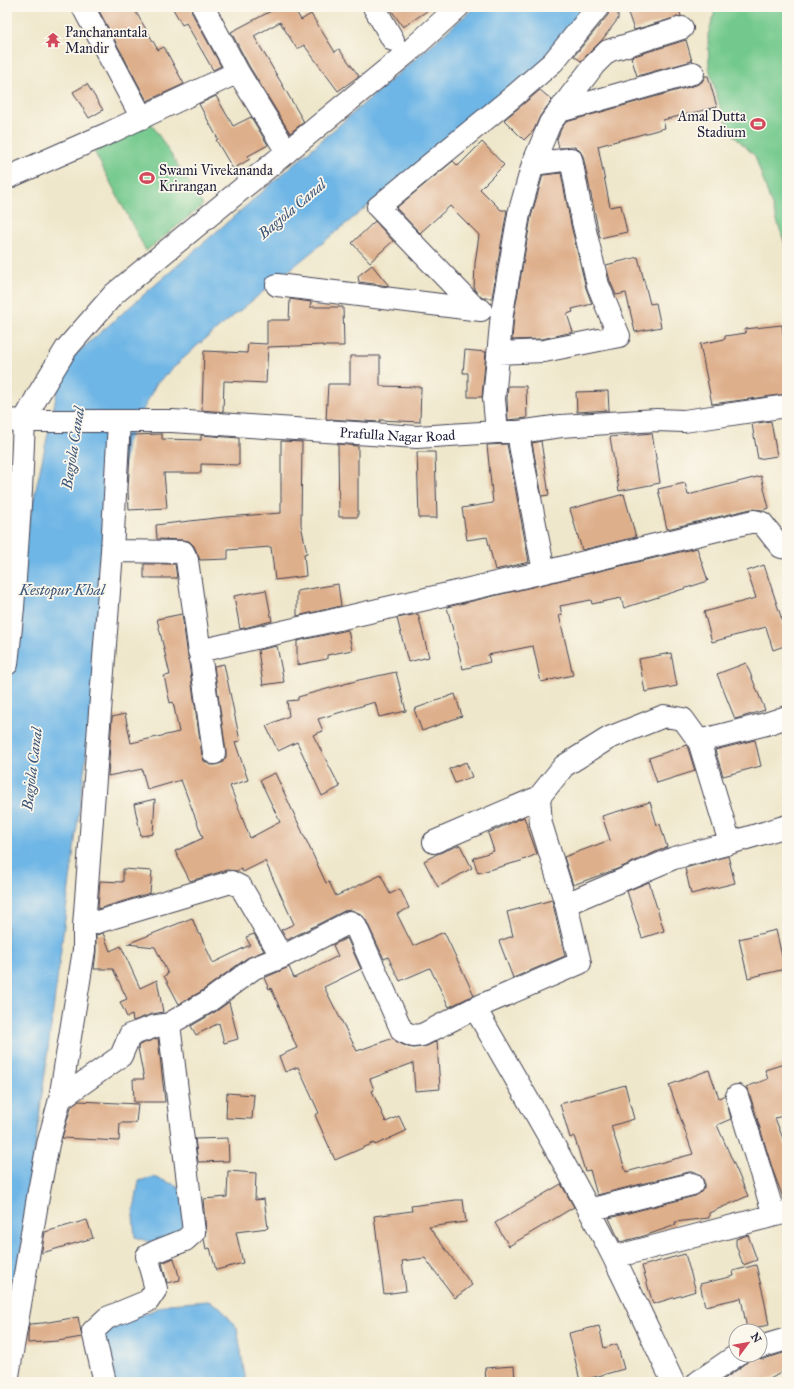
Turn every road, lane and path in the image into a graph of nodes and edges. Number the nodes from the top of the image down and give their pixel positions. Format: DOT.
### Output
graph roads {
  1 [pos="84,7"];
  2 [pos="203,7"];
  3 [pos="374,7"];
  4 [pos="458,7"];
  5 [pos="598,7"];
  6 [pos="682,28"];
  7 [pos="393,40"];
  8 [pos="238,72"];
  9 [pos="693,73"];
  10 [pos="560,111"];
  11 [pos="142,118"];
  12 [pos="287,152"];
  13 [pos="532,164"];
  14 [pos="7,178"];
  15 [pos="277,285"];
  16 [pos="476,309"];
  17 [pos="502,313"];
  18 [pos="498,353"];
  19 [pos="787,406"];
  20 [pos="15,421"];
  21 [pos="119,421"];
  22 [pos="497,432"];
  23 [pos="519,432"];
  24 [pos="787,548"];
  25 [pos="112,551"];
  26 [pos="544,572"];
  27 [pos="199,651"];
  28 [pos="7,664"];
  29 [pos="787,717"];
  30 [pos="699,741"];
  31 [pos="214,753"];
  32 [pos="539,797"];
  33 [pos="787,826"];
  34 [pos="434,842"];
  35 [pos="730,843"];
  36 [pos="566,904"];
  37 [pos="84,926"];
  38 [pos="282,957"];
  39 [pos="475,1008"];
  40 [pos="169,1024"];
  41 [pos="737,1096"];
  42 [pos="60,1099"];
  43 [pos="692,1184"];
  44 [pos="589,1210"];
  45 [pos="780,1213"];
  46 [pos="614,1257"];
  47 [pos="787,1339"];
  48 [pos="768,1345"];
  49 [pos="728,1361"];
  50 [pos="7,1382"];
  51 [pos="105,1382"];
  52 [pos="673,1382"];
  53 [pos="698,1382"];
  1 -- 11 [label="street"];
  2 -- 8 [label="street"];
  3 -- 7 [label="street"];
  4 -- 12 [label="street"];
  5 -- 16 [label="street"];
  6 -- 10 [label="street"];
  8 -- 11 [label="street"];
  8 -- 12 [label="street"];
  9 -- 10 [label="street"];
  10 -- 13 [label="street"];
  11 -- 14 [label="street"];
  12 -- 20 [label="street"];
  13 -- 17 [label="street"];
  13 -- 18 [label="street"];
  15 -- 16 [label="street"];
  16 -- 17 [label="street"];
  17 -- 18 [label="street"];
  18 -- 22 [label="street"];
  19 -- 23 [label="street, Prafulla Nagar Road"];
  20 -- 21 [label="street, Prafulla Nagar Road"];
  20 -- 28 [label="street"];
  21 -- 22 [label="street, Prafulla Nagar Road"];
  21 -- 25 [label="street"];
  22 -- 23 [label="street, Prafulla Nagar Road"];
  23 -- 26 [label="street"];
  24 -- 26 [label="street"];
  25 -- 27 [label="street"];
  25 -- 37 [label="street"];
  26 -- 27 [label="street"];
  27 -- 31 [label="street"];
  29 -- 30 [label="street"];
  30 -- 32 [label="street"];
  30 -- 35 [label="street"];
  32 -- 34 [label="street"];
  32 -- 36 [label="street"];
  33 -- 35 [label="street"];
  35 -- 36 [label="street"];
  36 -- 39 [label="street"];
  37 -- 38 [label="street"];
  37 -- 42 [label="street"];
  38 -- 39 [label="street"];
  38 -- 40 [label="street"];
  39 -- 44 [label="street"];
  40 -- 42 [label="street"];
  40 -- 51 [label="street"];
  41 -- 45 [label="street"];
  42 -- 50 [label="street"];
  43 -- 44 [label="street"];
  44 -- 46 [label="street"];
  45 -- 46 [label="street"];
  46 -- 52 [label="street"];
  47 -- 48 [label="street"];
  49 -- 53 [label="street"];
}
